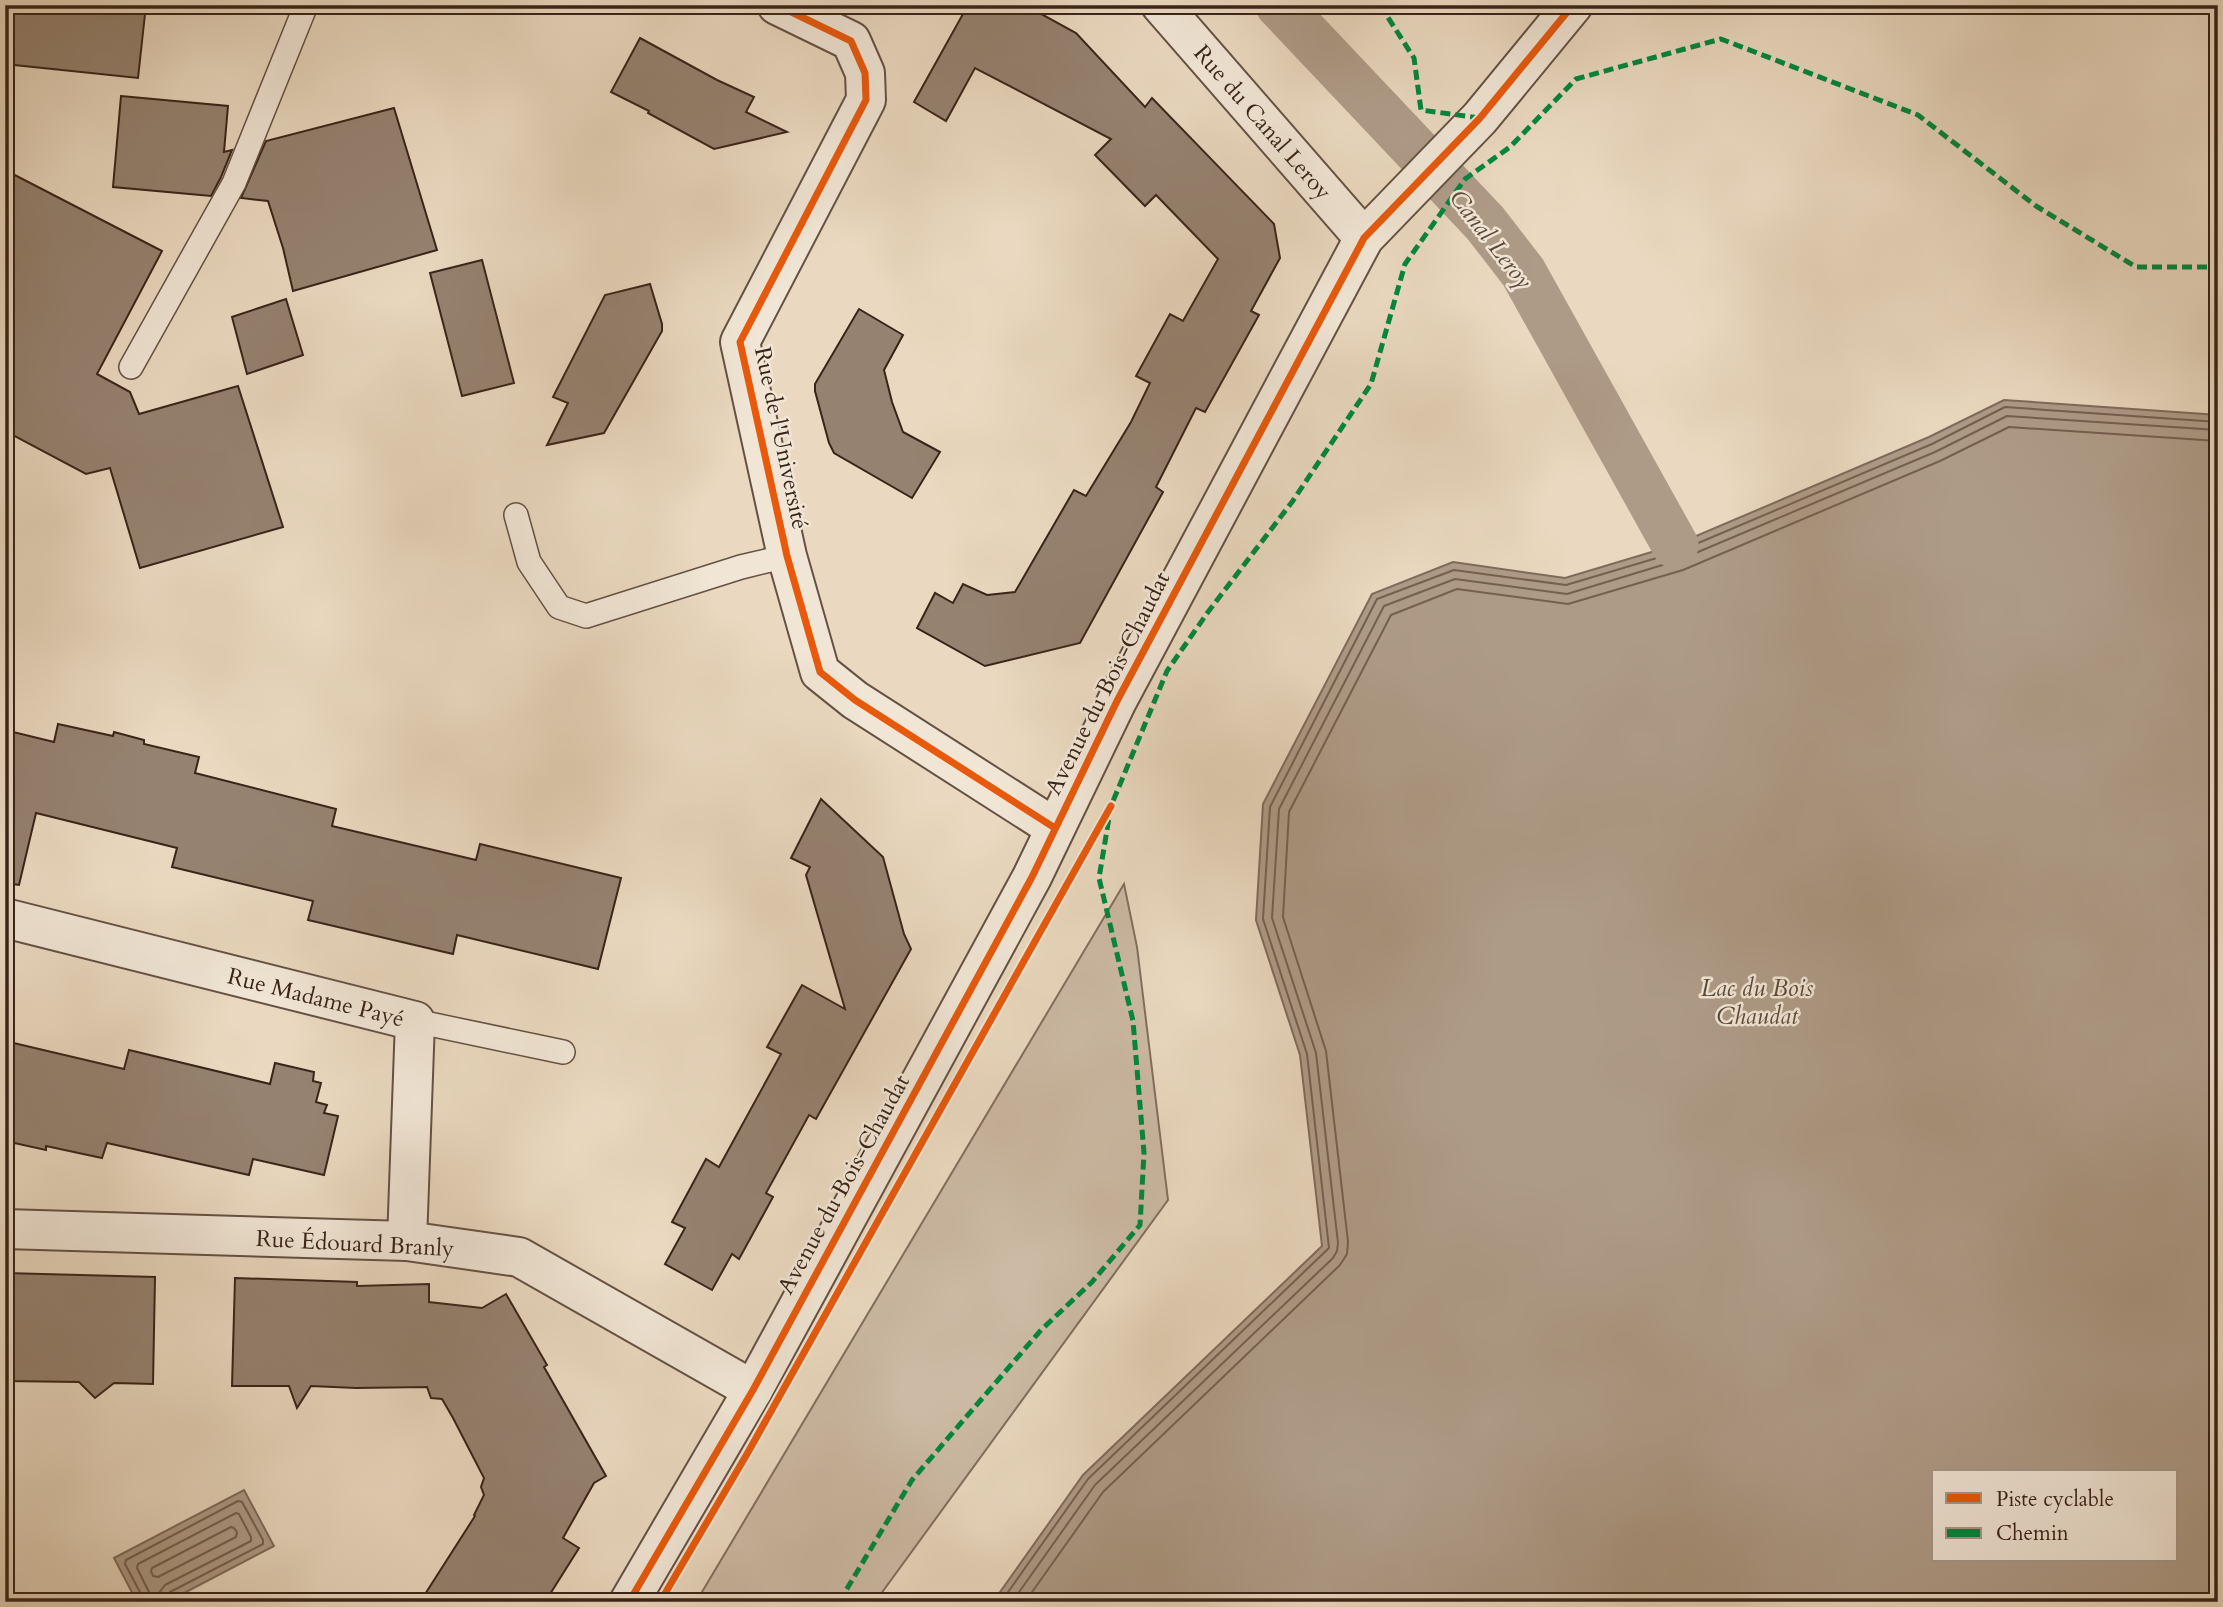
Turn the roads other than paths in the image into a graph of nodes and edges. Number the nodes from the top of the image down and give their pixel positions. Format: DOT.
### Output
graph roads {
  1 [pos="306,5"];
  2 [pos="777,5"];
  3 [pos="1161,5"];
  4 [pos="1573,5"];
  5 [pos="1364,239"];
  6 [pos="131,367"];
  7 [pos="516,515"];
  8 [pos="787,556"];
  9 [pos="1055,828"];
  10 [pos="5,918"];
  11 [pos="415,1021"];
  12 [pos="563,1052"];
  13 [pos="5,1230"];
  14 [pos="407,1241"];
  15 [pos="753,1390"];
  16 [pos="629,1602"];
  1 -- 6 [label="lane"];
  2 -- 8 [label="street, Rue de l'Université"];
  3 -- 5 [label="street, Rue du Canal Leroy"];
  4 -- 5 [label="street, Avenue du Bois-Chaudat"];
  5 -- 9 [label="street, Avenue du Bois-Chaudat"];
  7 -- 8 [label="lane"];
  8 -- 9 [label="street, Rue de l'Université"];
  9 -- 15 [label="street, Avenue du Bois-Chaudat"];
  10 -- 11 [label="street, Rue Madame Payé"];
  11 -- 12 [label="lane"];
  11 -- 14 [label="street, Rue Madame Payé"];
  13 -- 14 [label="street, Rue Édouard Branly"];
  14 -- 15 [label="street, Rue Édouard Branly"];
  15 -- 16 [label="street, Avenue du Bois-Chaudat"];
}
